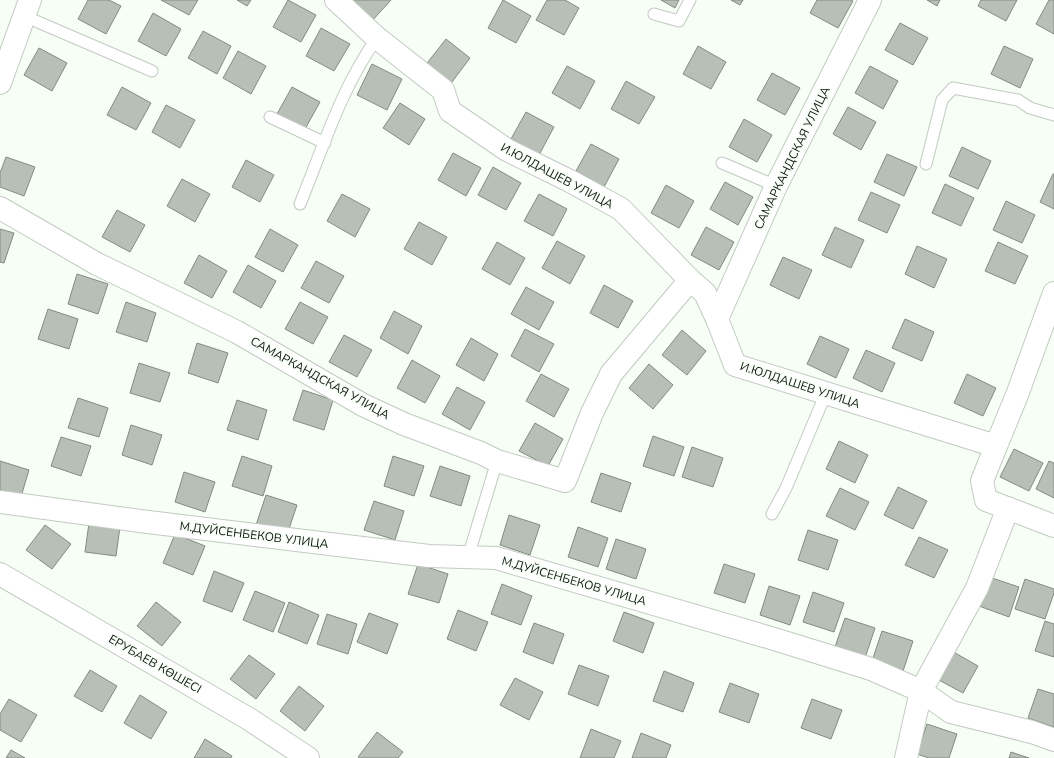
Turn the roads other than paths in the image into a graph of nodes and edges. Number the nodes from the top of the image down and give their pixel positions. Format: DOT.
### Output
graph roads {
  1 [pos="336,0"];
  2 [pos="690,0"];
  3 [pos="870,0"];
  4 [pos="27,8"];
  5 [pos="654,14"];
  6 [pos="377,38"];
  7 [pos="152,71"];
  8 [pos="0,83"];
  9 [pos="1054,115"];
  10 [pos="270,117"];
  11 [pos="324,143"];
  12 [pos="722,163"];
  13 [pos="926,164"];
  14 [pos="776,186"];
  15 [pos="300,204"];
  16 [pos="0,208"];
  17 [pos="690,280"];
  18 [pos="1054,293"];
  19 [pos="718,318"];
  20 [pos="826,393"];
  21 [pos="996,446"];
  22 [pos="497,461"];
  23 [pos="0,502"];
  24 [pos="1008,508"];
  25 [pos="772,514"];
  26 [pos="1054,526"];
  27 [pos="468,558"];
  28 [pos="0,574"];
  29 [pos="921,691"];
  30 [pos="1054,740"];
  31 [pos="308,758"];
  32 [pos="906,758"];
  1 -- 6 [label="street, И.ЮЛДАШЕВ УЛИЦА"];
  2 -- 5 [label="lane"];
  3 -- 14 [label="street, САМАРКАНДСКАЯ УЛИЦА"];
  4 -- 7 [label="lane"];
  4 -- 8 [label="street"];
  6 -- 11 [label="lane"];
  6 -- 17 [label="street, И.ЮЛДАШЕВ УЛИЦА"];
  9 -- 13 [label="lane"];
  10 -- 11 [label="lane"];
  11 -- 15 [label="lane"];
  12 -- 14 [label="lane"];
  14 -- 19 [label="street, САМАРКАНДСКАЯ УЛИЦА"];
  16 -- 22 [label="street, САМАРКАНДСКАЯ УЛИЦА"];
  17 -- 19 [label="street, И.ЮЛДАШЕВ УЛИЦА"];
  17 -- 22 [label="street, САМАРКАНДСКАЯ УЛИЦА"];
  18 -- 21 [label="street"];
  19 -- 20 [label="street, И.ЮЛДАШЕВ УЛИЦА"];
  20 -- 21 [label="street, И.ЮЛДАШЕВ УЛИЦА"];
  20 -- 25 [label="lane"];
  21 -- 24 [label="street"];
  22 -- 27 [label="lane"];
  23 -- 27 [label="street, М.ДУЙСЕНБЕКОВ УЛИЦА"];
  24 -- 26 [label="street"];
  24 -- 29 [label="street"];
  27 -- 29 [label="street, М.ДУЙСЕНБЕКОВ УЛИЦА"];
  28 -- 31 [label="street, ЕРУБАЕВ КӨШЕСІ"];
  29 -- 30 [label="street, М.ДУЙСЕНБЕКОВ УЛИЦА"];
  29 -- 32 [label="street"];
}
